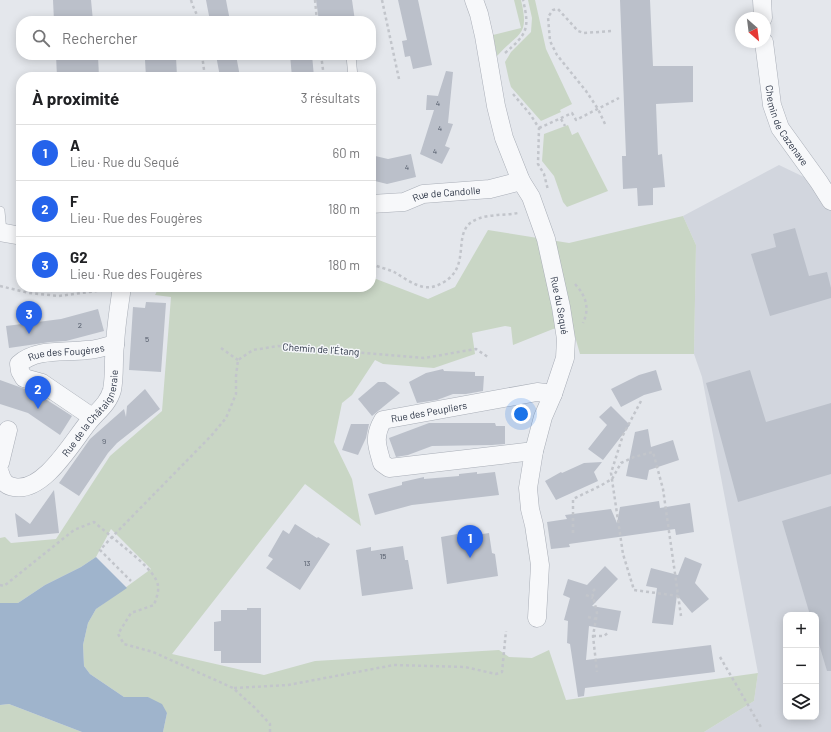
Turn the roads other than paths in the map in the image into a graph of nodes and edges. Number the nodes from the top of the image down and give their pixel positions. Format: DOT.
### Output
graph roads {
  1 [pos="474,0"];
  2 [pos="762,0"];
  3 [pos="763,12"];
  4 [pos="765,48"];
  5 [pos="351,60"];
  6 [pos="352,72"];
  7 [pos="521,181"];
  8 [pos="831,201"];
  9 [pos="376,204"];
  10 [pos="0,211"];
  11 [pos="1,232"];
  12 [pos="16,235"];
  13 [pos="116,292"];
  14 [pos="115,344"];
  15 [pos="553,394"];
  16 [pos="92,417"];
  17 [pos="8,430"];
  18 [pos="534,451"];
  19 [pos="0,463"];
  20 [pos="0,473"];
  21 [pos="537,618"];
  1 -- 7 [label="street, Rue du Sequé"];
  2 -- 3 [label="street"];
  4 -- 8 [label="street, Chemin de Cazenave"];
  5 -- 6 [label="lane"];
  7 -- 9 [label="street, Rue de Candolle"];
  7 -- 15 [label="street, Rue du Sequé"];
  10 -- 11 [label="lane"];
  11 -- 12 [label="street"];
  13 -- 14 [label="street, Rue de la Châtaigneraie"];
  14 -- 16 [label="street, Rue de la Châtaigneraie"];
  14 -- 16 [label="street, Rue des Fougères"];
  15 -- 18 [label="street, Rue du Sequé"];
  15 -- 18 [label="street, Rue des Peupliers"];
  16 -- 20 [label="street, Rue de la Châtaigneraie"];
  17 -- 19 [label="street"];
  18 -- 21 [label="street, Rue du Sequé"];
}
